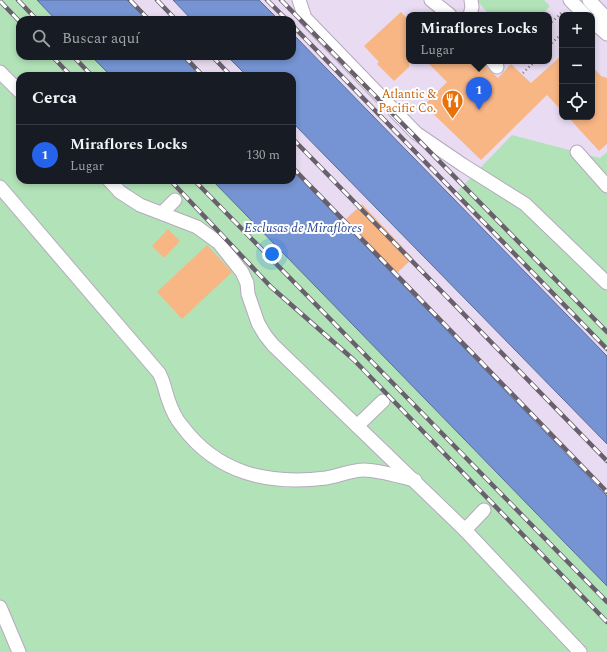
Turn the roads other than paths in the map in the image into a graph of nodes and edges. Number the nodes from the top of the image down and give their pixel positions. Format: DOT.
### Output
graph roads {
  1 [pos="299,0"];
  2 [pos="431,0"];
  3 [pos="471,0"];
  4 [pos="589,0"];
  5 [pos="571,1"];
  6 [pos="446,12"];
  7 [pos="471,12"];
  8 [pos="582,12"];
  9 [pos="607,19"];
  10 [pos="595,24"];
  11 [pos="607,34"];
  12 [pos="0,72"];
  13 [pos="16,88"];
  14 [pos="577,152"];
  15 [pos="113,184"];
  16 [pos="607,186"];
  17 [pos="0,187"];
  18 [pos="175,200"];
  19 [pos="162,213"];
  20 [pos="607,283"];
  21 [pos="383,401"];
  22 [pos="357,426"];
  23 [pos="415,480"];
  24 [pos="484,510"];
  25 [pos="465,530"];
  26 [pos="0,607"];
  27 [pos="19,652"];
  28 [pos="580,652"];
  1 -- 20 [label="lane"];
  2 -- 6 [label="lane"];
  3 -- 7 [label="lane"];
  4 -- 9 [label="lane"];
  5 -- 8 [label="lane"];
  10 -- 11 [label="lane"];
  12 -- 13 [label="lane"];
  14 -- 16 [label="lane"];
  15 -- 19 [label="lane"];
  17 -- 23 [label="lane"];
  18 -- 19 [label="lane"];
  19 -- 22 [label="lane"];
  21 -- 22 [label="lane"];
  22 -- 23 [label="lane"];
  23 -- 25 [label="lane"];
  24 -- 25 [label="lane"];
  25 -- 28 [label="lane"];
  26 -- 27 [label="lane"];
}
